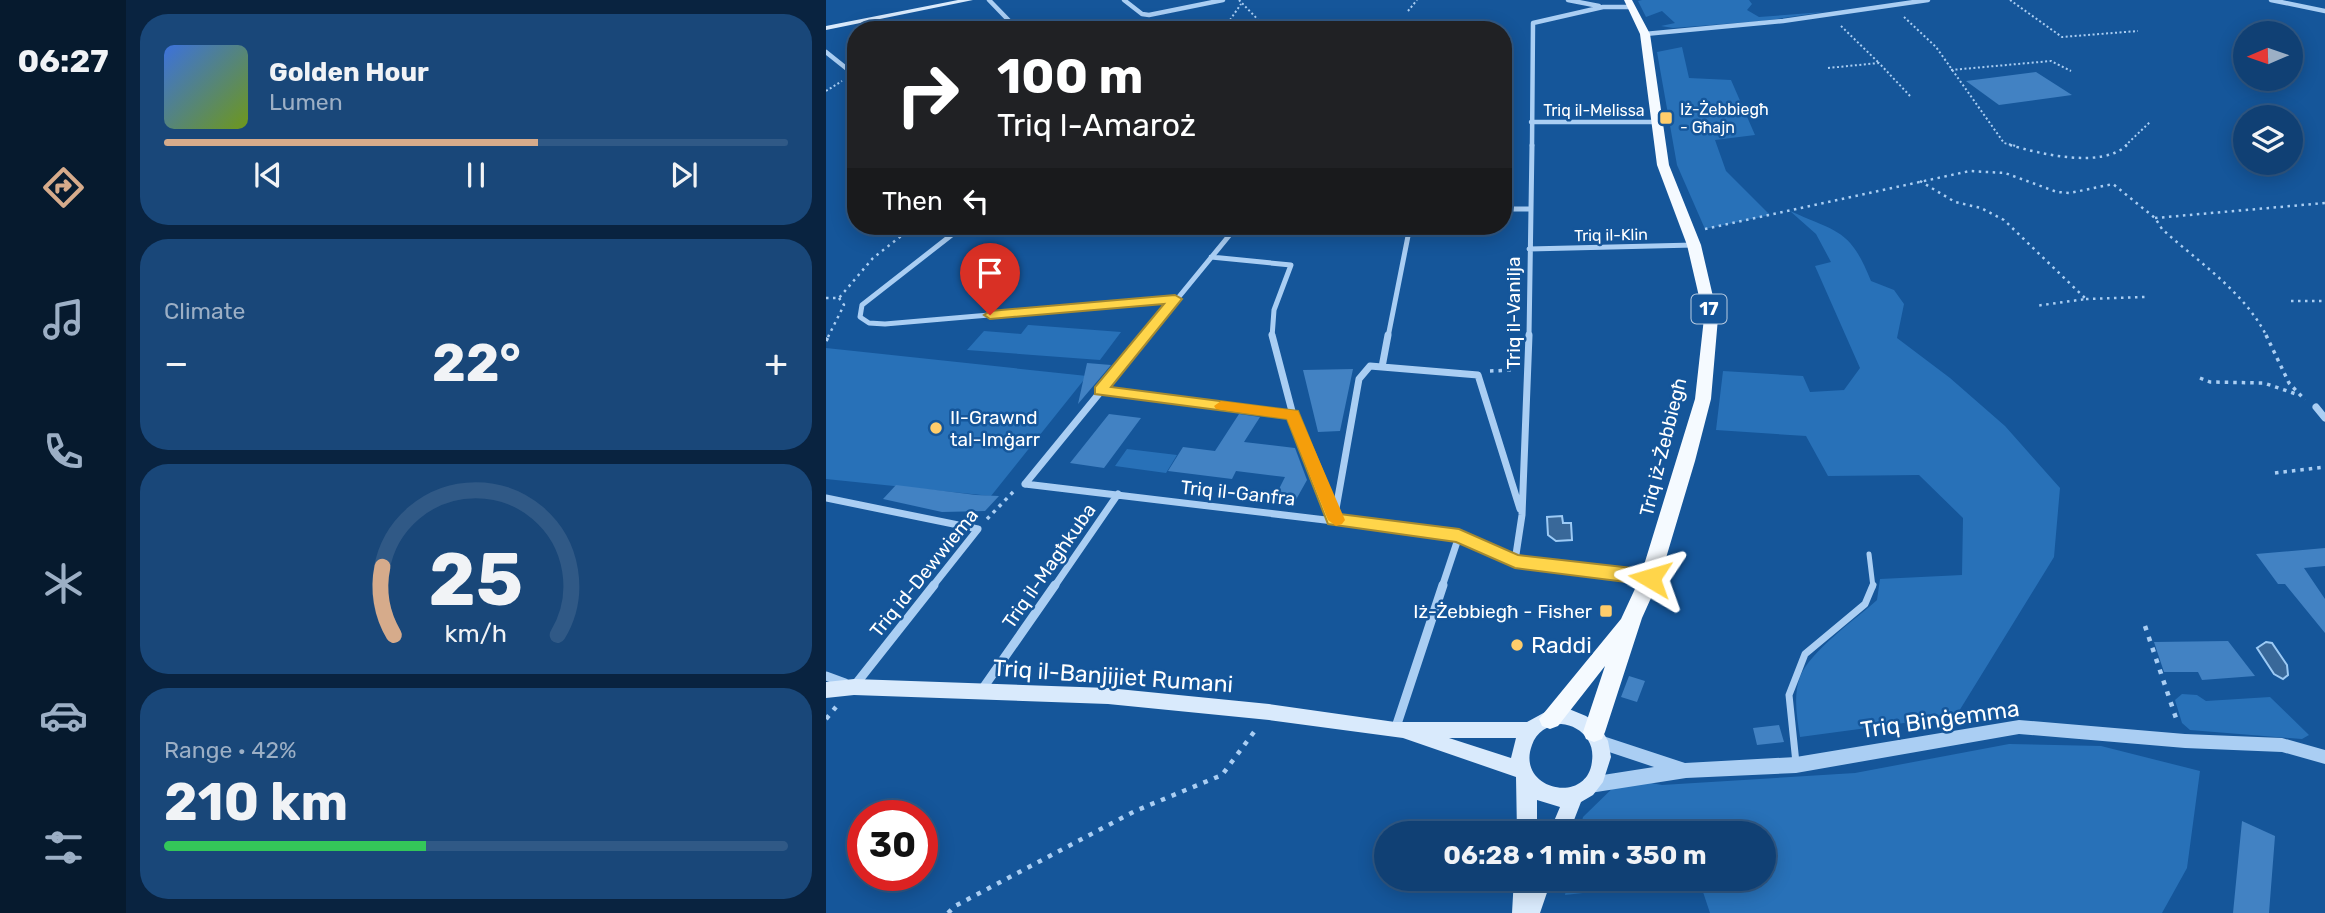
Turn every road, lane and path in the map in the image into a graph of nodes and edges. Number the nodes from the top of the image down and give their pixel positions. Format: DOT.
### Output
graph roads {
  1 [pos="969,0"];
  2 [pos="989,0"];
  3 [pos="1124,0"];
  4 [pos="1223,0"];
  5 [pos="1417,0"];
  6 [pos="1568,0"];
  7 [pos="1928,0"];
  8 [pos="2010,0"];
  9 [pos="2271,0"];
  10 [pos="1213,1"];
  11 [pos="1240,2"];
  12 [pos="1630,3"];
  13 [pos="1888,4"];
  14 [pos="1603,7"];
  15 [pos="1408,11"];
  16 [pos="2325,11"];
  17 [pos="1829,14"];
  18 [pos="1230,20"];
  19 [pos="862,21"];
  20 [pos="1009,21"];
  21 [pos="1259,21"];
  22 [pos="847,24"];
  23 [pos="826,28"];
  24 [pos="2138,31"];
  25 [pos="1645,34"];
  26 [pos="826,52"];
  27 [pos="1879,63"];
  28 [pos="1828,68"];
  29 [pos="847,69"];
  30 [pos="1951,70"];
  31 [pos="2071,71"];
  32 [pos="847,79"];
  33 [pos="826,91"];
  34 [pos="1911,97"];
  35 [pos="2150,121"];
  36 [pos="1531,122"];
  37 [pos="1656,122"];
  38 [pos="1918,181"];
  39 [pos="2325,202"];
  40 [pos="1512,209"];
  41 [pos="1530,209"];
  42 [pos="2155,218"];
  43 [pos="901,235"];
  44 [pos="952,235"];
  45 [pos="1229,235"];
  46 [pos="1408,235"];
  47 [pos="1692,239"];
  48 [pos="1529,249"];
  49 [pos="1211,257"];
  50 [pos="2145,297"];
  51 [pos="826,298"];
  52 [pos="839,298"];
  53 [pos="1175,299"];
  54 [pos="2086,299"];
  55 [pos="2291,301"];
  56 [pos="2325,301"];
  57 [pos="2035,306"];
  58 [pos="826,341"];
  59 [pos="1382,367"];
  60 [pos="1529,370"];
  61 [pos="1493,371"];
  62 [pos="2200,378"];
  63 [pos="1100,391"];
  64 [pos="2298,395"];
  65 [pos="2316,407"];
  66 [pos="1293,415"];
  67 [pos="2325,418"];
  68 [pos="2325,467"];
  69 [pos="2275,473"];
  70 [pos="1025,484"];
  71 [pos="1118,494"];
  72 [pos="826,498"];
  73 [pos="1522,515"];
  74 [pos="1334,520"];
  75 [pos="978,529"];
  76 [pos="1459,536"];
  77 [pos="1869,554"];
  78 [pos="1515,561"];
  79 [pos="1650,578"];
  80 [pos="1632,618"];
  81 [pos="2146,626"];
  82 [pos="826,676"];
  83 [pos="854,687"];
  84 [pos="826,690"];
  85 [pos="981,691"];
  86 [pos="1269,712"];
  87 [pos="1549,719"];
  88 [pos="1395,730"];
  89 [pos="1530,730"];
  90 [pos="1597,737"];
  91 [pos="2185,741"];
  92 [pos="2325,757"];
  93 [pos="1796,765"];
  94 [pos="1686,770"];
  95 [pos="1524,776"];
  96 [pos="1582,790"];
  97 [pos="1526,821"];
  98 [pos="1565,821"];
  99 [pos="1523,891"];
  100 [pos="1538,891"];
  101 [pos="948,913"];
  102 [pos="1522,913"];
  103 [pos="1530,913"];
  1 -- 19 [label="main road"];
  2 -- 20 [label="street"];
  3 -- 10 [label="street"];
  4 -- 10 [label="street"];
  5 -- 15 [label="path"];
  6 -- 14 [label="street"];
  7 -- 13 [label="street"];
  8 -- 24 [label="path"];
  9 -- 16 [label="street"];
  11 -- 18 [label="path"];
  11 -- 21 [label="path"];
  12 -- 14 [label="street"];
  12 -- 25 [label="main road, Triq iż-Żebbiegħ / 17"];
  13 -- 17 [label="street"];
  13 -- 30 [label="path"];
  14 -- 36 [label="street, Triq il-Vanilja"];
  17 -- 25 [label="street"];
  17 -- 27 [label="path"];
  22 -- 23 [label="main road"];
  25 -- 37 [label="main road, Triq iż-Żebbiegħ / 17"];
  26 -- 29 [label="street"];
  27 -- 28 [label="path"];
  27 -- 34 [label="path"];
  30 -- 31 [label="path"];
  30 -- 35 [label="path"];
  32 -- 33 [label="path"];
  36 -- 37 [label="street, Triq il-Melissa"];
  36 -- 41 [label="street, Triq il-Vanilja"];
  37 -- 47 [label="main road, Triq iż-Żebbiegħ / 17"];
  38 -- 42 [label="path"];
  38 -- 47 [label="path"];
  38 -- 54 [label="path"];
  39 -- 42 [label="path"];
  40 -- 41 [label="street"];
  41 -- 48 [label="street, Triq il-Vanilja"];
  42 -- 64 [label="path"];
  43 -- 52 [label="path"];
  44 -- 53 [label="street"];
  45 -- 49 [label="street"];
  46 -- 59 [label="street"];
  47 -- 48 [label="street, Triq il-Klin"];
  47 -- 79 [label="main road, Triq iż-Żebbiegħ / 17"];
  48 -- 60 [label="street, Triq il-Vanilja"];
  49 -- 53 [label="street"];
  49 -- 66 [label="street"];
  50 -- 54 [label="path"];
  51 -- 52 [label="path"];
  52 -- 58 [label="path"];
  53 -- 63 [label="street"];
  54 -- 57 [label="path"];
  55 -- 56 [label="path"];
  59 -- 73 [label="street"];
  59 -- 74 [label="street"];
  60 -- 61 [label="path"];
  60 -- 73 [label="street, Triq il-Vanilja"];
  62 -- 64 [label="path"];
  63 -- 66 [label="street"];
  63 -- 70 [label="street"];
  64 -- 65 [label="path"];
  65 -- 67 [label="street"];
  66 -- 74 [label="street"];
  68 -- 69 [label="path"];
  70 -- 71 [label="street, Triq il-Ganfra"];
  70 -- 75 [label="path, Triq id-Dewwiema"];
  71 -- 74 [label="street, Triq il-Ganfra"];
  71 -- 85 [label="street, Triq il-Magħkuba"];
  72 -- 75 [label="street"];
  73 -- 78 [label="street, Triq il-Vanilja"];
  74 -- 76 [label="street, Triq il-Ganfra"];
  75 -- 83 [label="street, Triq id-Dewwiema"];
  76 -- 78 [label="street, Triq il-Ganfra"];
  76 -- 88 [label="street"];
  77 -- 93 [label="lane"];
  78 -- 79 [label="street, Triq il-Ganfra"];
  79 -- 80 [label="main road, Triq iż-Żebbiegħ / 17"];
  80 -- 87 [label="main road, Triq iż-Żebbiegħ / 17"];
  80 -- 90 [label="main road, Triq iż-Żebbiegħ / 17"];
  81 -- 91 [label="path"];
  82 -- 83 [label="street"];
  83 -- 84 [label="main road, Triq il-Banjijiet Rumani"];
  83 -- 85 [label="main road, Triq il-Banjijiet Rumani"];
  85 -- 86 [label="main road, Triq il-Banjijiet Rumani"];
  86 -- 88 [label="main road, Triq il-Banjijiet Rumani"];
  86 -- 101 [label="path"];
  87 -- 89 [label="main road, 17"];
  87 -- 90 [label="main road"];
  88 -- 89 [label="main road, Triq il-Banjijiet Rumani"];
  88 -- 95 [label="main road, Triq il-Banjijiet Rumani"];
  89 -- 95 [label="main road"];
  90 -- 94 [label="street, Triq Binġemma"];
  90 -- 96 [label="main road, 17"];
  91 -- 92 [label="street, Triq Binġemma"];
  91 -- 93 [label="street, Triq Binġemma"];
  93 -- 94 [label="street, Triq Binġemma"];
  94 -- 96 [label="street, Triq Binġemma"];
  95 -- 96 [label="main road"];
  95 -- 97 [label="main road"];
  96 -- 98 [label="main road, 17"];
  99 -- 102 [label="main road"];
  100 -- 103 [label="main road"];
}
